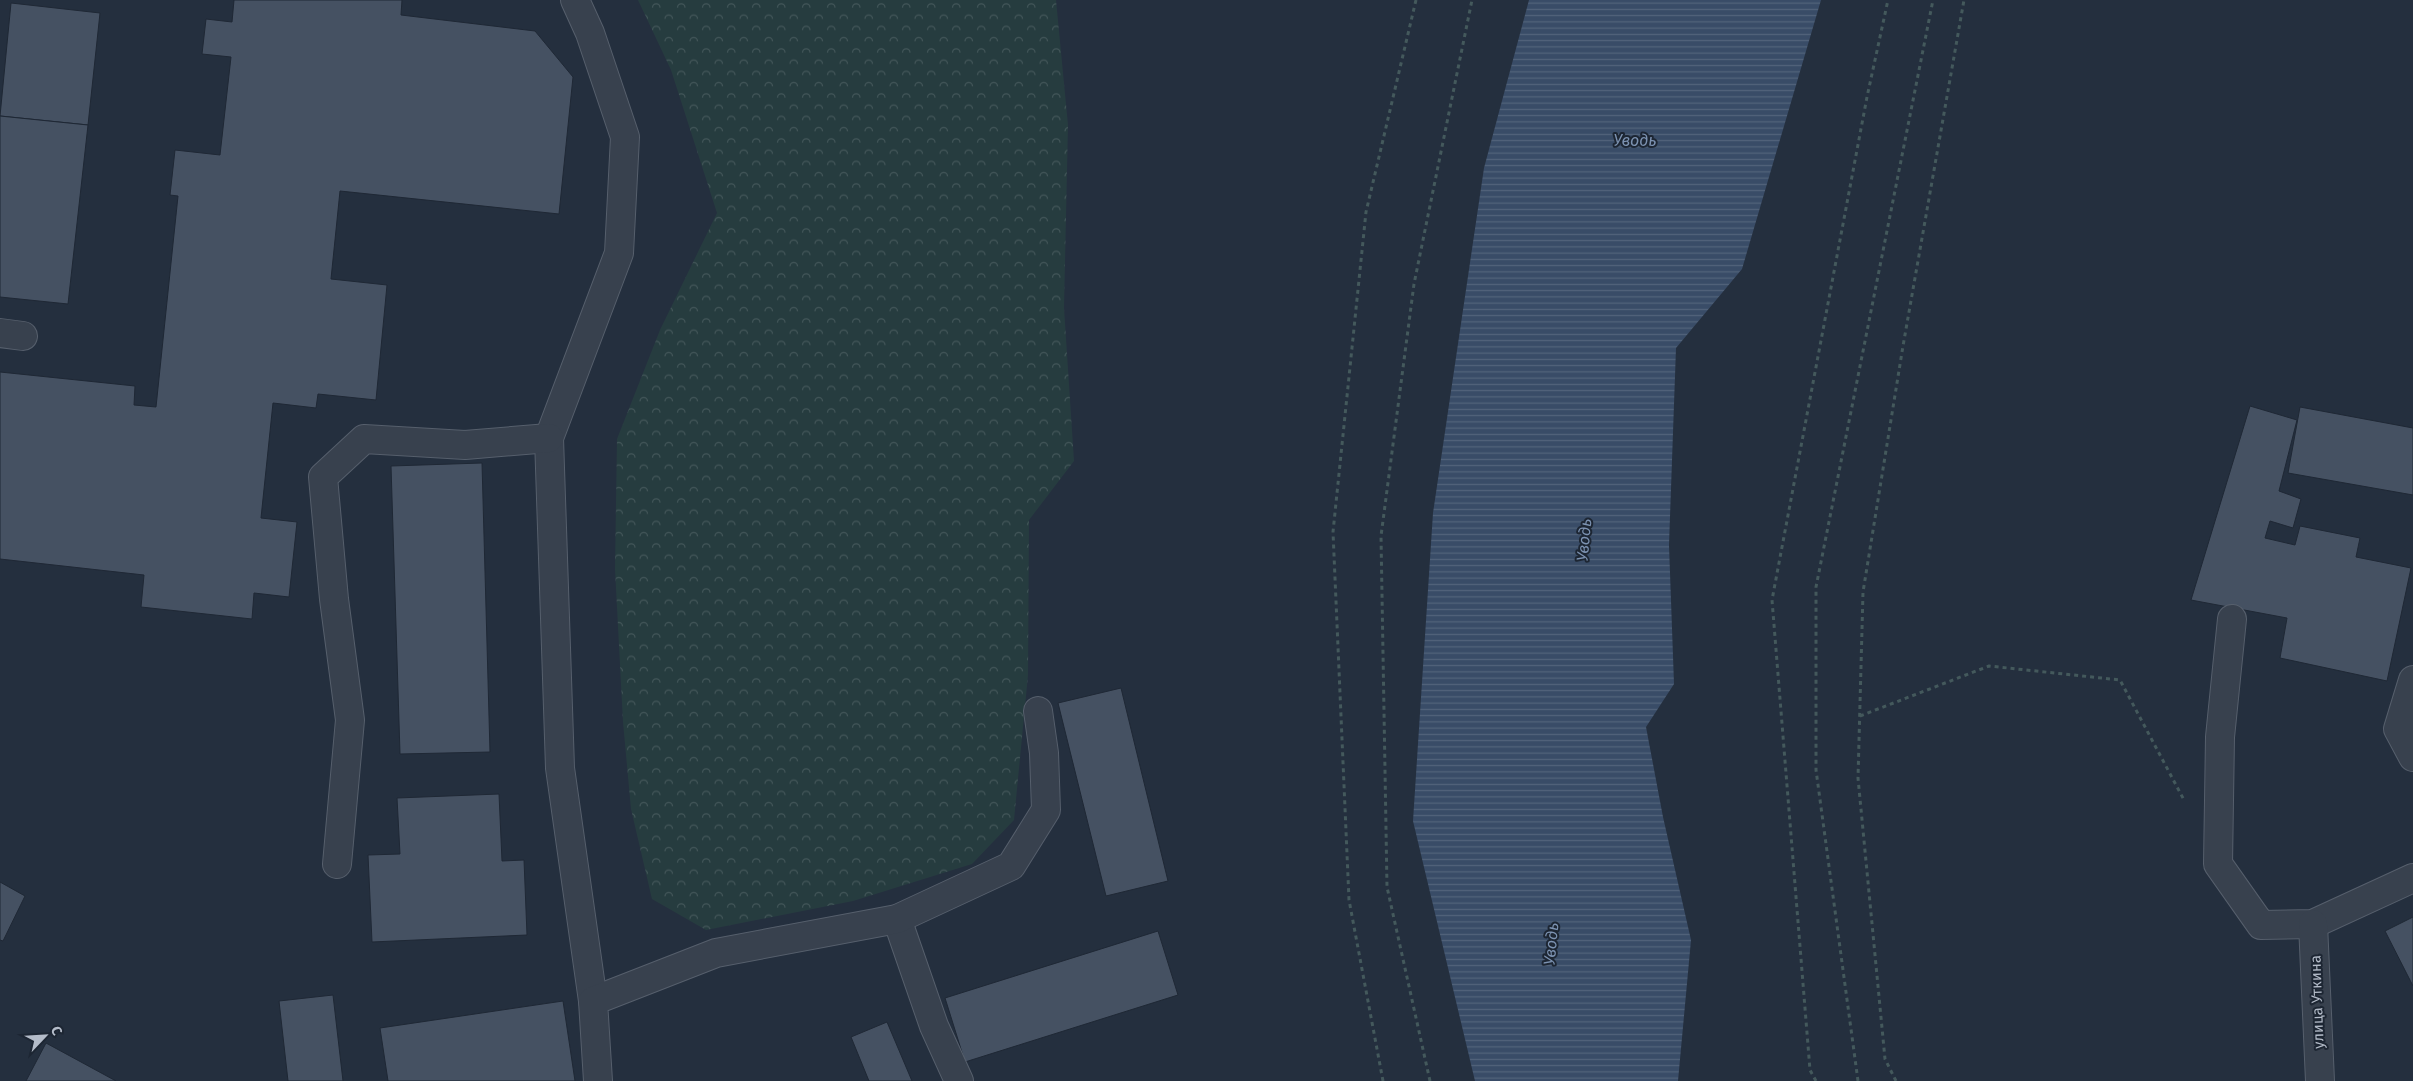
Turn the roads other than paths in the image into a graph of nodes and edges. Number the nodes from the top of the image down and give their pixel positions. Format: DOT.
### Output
graph roads {
  1 [pos="575,0"];
  2 [pos="549,438"];
  3 [pos="2232,619"];
  4 [pos="2413,680"];
  5 [pos="1038,711"];
  6 [pos="2413,757"];
  7 [pos="338,864"];
  8 [pos="2413,878"];
  9 [pos="897,919"];
  10 [pos="2313,924"];
  11 [pos="593,1001"];
  12 [pos="598,1081"];
  13 [pos="959,1081"];
  14 [pos="2320,1081"];
  1 -- 2 [label="street"];
  2 -- 7 [label="street"];
  2 -- 11 [label="street"];
  3 -- 10 [label="street"];
  4 -- 6 [label="street"];
  5 -- 9 [label="street"];
  8 -- 10 [label="street"];
  9 -- 11 [label="street"];
  9 -- 13 [label="street"];
  10 -- 14 [label="street, улица Уткина"];
  11 -- 12 [label="street"];
}
